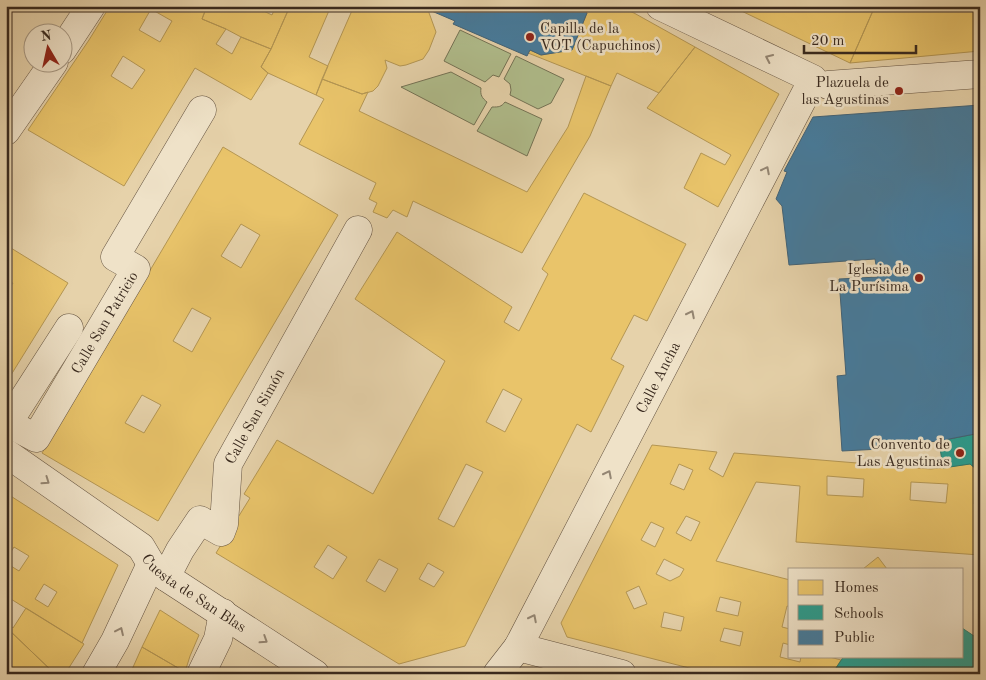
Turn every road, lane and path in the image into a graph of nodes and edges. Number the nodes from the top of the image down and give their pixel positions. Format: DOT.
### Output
graph roads {
  1 [pos="91,6"];
  2 [pos="660,6"];
  3 [pos="72,35"];
  4 [pos="47,72"];
  5 [pos="980,74"];
  6 [pos="820,82"];
  7 [pos="202,110"];
  8 [pos="6,131"];
  9 [pos="358,230"];
  10 [pos="68,328"];
  11 [pos="7,424"];
  12 [pos="6,453"];
  13 [pos="158,571"];
  14 [pos="223,613"];
  15 [pos="518,647"];
  16 [pos="96,674"];
  17 [pos="201,674"];
  18 [pos="315,674"];
  19 [pos="497,674"];
  20 [pos="622,674"];
  1 -- 3 [label="street"];
  6 -- 2 [label="street, one-way"];
  4 -- 8 [label="street"];
  5 -- 6 [label="street"];
  15 -- 6 [label="street, Calle Ancha, one-way"];
  7 -- 11 [label="street, Calle San Patricio"];
  9 -- 13 [label="street, Calle San Simón"];
  10 -- 11 [label="street, Calle San Patricio"];
  12 -- 13 [label="street, Cuesta de San Blas, one-way"];
  13 -- 14 [label="street, Cuesta de San Blas"];
  16 -- 13 [label="street, one-way"];
  14 -- 17 [label="street"];
  14 -- 18 [label="street, Cuesta de San Blas, one-way"];
  15 -- 19 [label="street, Calle Ancha"];
  15 -- 20 [label="street"];
}
